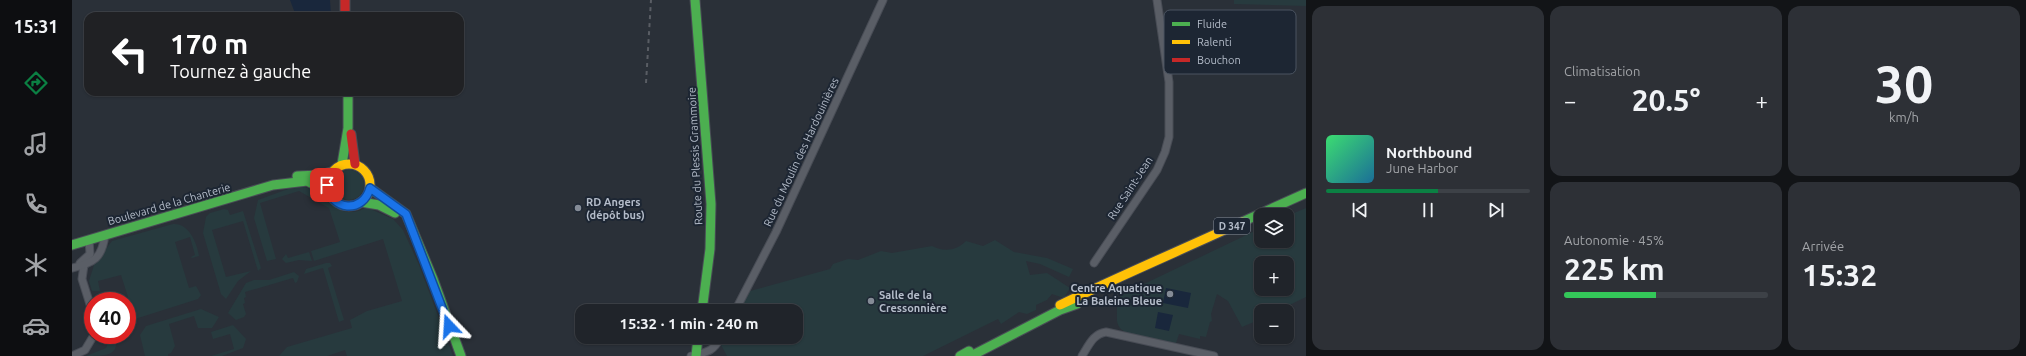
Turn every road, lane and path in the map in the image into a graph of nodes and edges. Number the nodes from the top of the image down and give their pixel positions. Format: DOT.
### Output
graph roads {
  1 [pos="345,0"];
  2 [pos="695,0"];
  3 [pos="883,0"];
  4 [pos="1157,0"];
  5 [pos="345,12"];
  6 [pos="1164,48"];
  7 [pos="1168,74"];
  8 [pos="348,96"];
  9 [pos="349,116"];
  10 [pos="342,164"];
  11 [pos="355,164"];
  12 [pos="331,172"];
  13 [pos="273,185"];
  14 [pos="370,188"];
  15 [pos="328,192"];
  16 [pos="1306,193"];
  17 [pos="362,202"];
  18 [pos="412,227"];
  19 [pos="105,235"];
  20 [pos="89,240"];
  21 [pos="72,245"];
  22 [pos="1159,260"];
  23 [pos="1094,263"];
  24 [pos="84,265"];
  25 [pos="72,266"];
  26 [pos="86,292"];
  27 [pos="703,304"];
  28 [pos="739,304"];
  29 [pos="1077,304"];
  30 [pos="89,344"];
  31 [pos="697,344"];
  32 [pos="717,344"];
  33 [pos="970,354"];
  34 [pos="72,356"];
  35 [pos="461,356"];
  36 [pos="694,356"];
  37 [pos="951,356"];
  38 [pos="960,356"];
  39 [pos="984,356"];
  40 [pos="1082,356"];
  41 [pos="1214,356"];
  1 -- 5 [label="main road"];
  2 -- 27 [label="main road, Route du Plessis Grammoire"];
  3 -- 28 [label="street, Rue du Moulin des Hardouinières"];
  4 -- 6 [label="street, Rue Saint-Jean"];
  7 -- 23 [label="street, Rue Saint-Jean"];
  8 -- 9 [label="main road"];
  9 -- 10 [label="main road"];
  9 -- 11 [label="main road"];
  10 -- 11 [label="main road"];
  10 -- 12 [label="main road"];
  11 -- 14 [label="main road"];
  12 -- 13 [label="main road, Boulevard de la Chanterie"];
  12 -- 15 [label="main road"];
  13 -- 15 [label="main road, Boulevard de la Chanterie"];
  13 -- 19 [label="main road, Boulevard de la Chanterie"];
  14 -- 17 [label="main road"];
  14 -- 18 [label="main road"];
  15 -- 17 [label="main road"];
  16 -- 22 [label="main road, D 347"];
  17 -- 18 [label="main road"];
  18 -- 35 [label="main road"];
  19 -- 20 [label="main road, Boulevard de la Chanterie"];
  19 -- 24 [label="street"];
  20 -- 21 [label="main road, Boulevard de la Chanterie"];
  20 -- 25 [label="street"];
  22 -- 29 [label="main road"];
  22 -- 33 [label="main road, D 347"];
  24 -- 25 [label="street"];
  24 -- 26 [label="street"];
  29 -- 33 [label="main road, D 347"];
  29 -- 39 [label="main road"];
  30 -- 34 [label="street"];
  31 -- 36 [label="main road"];
  32 -- 36 [label="street"];
  33 -- 37 [label="main road"];
  33 -- 38 [label="main road, D 347"];
  40 -- 41 [label="street"];
}
